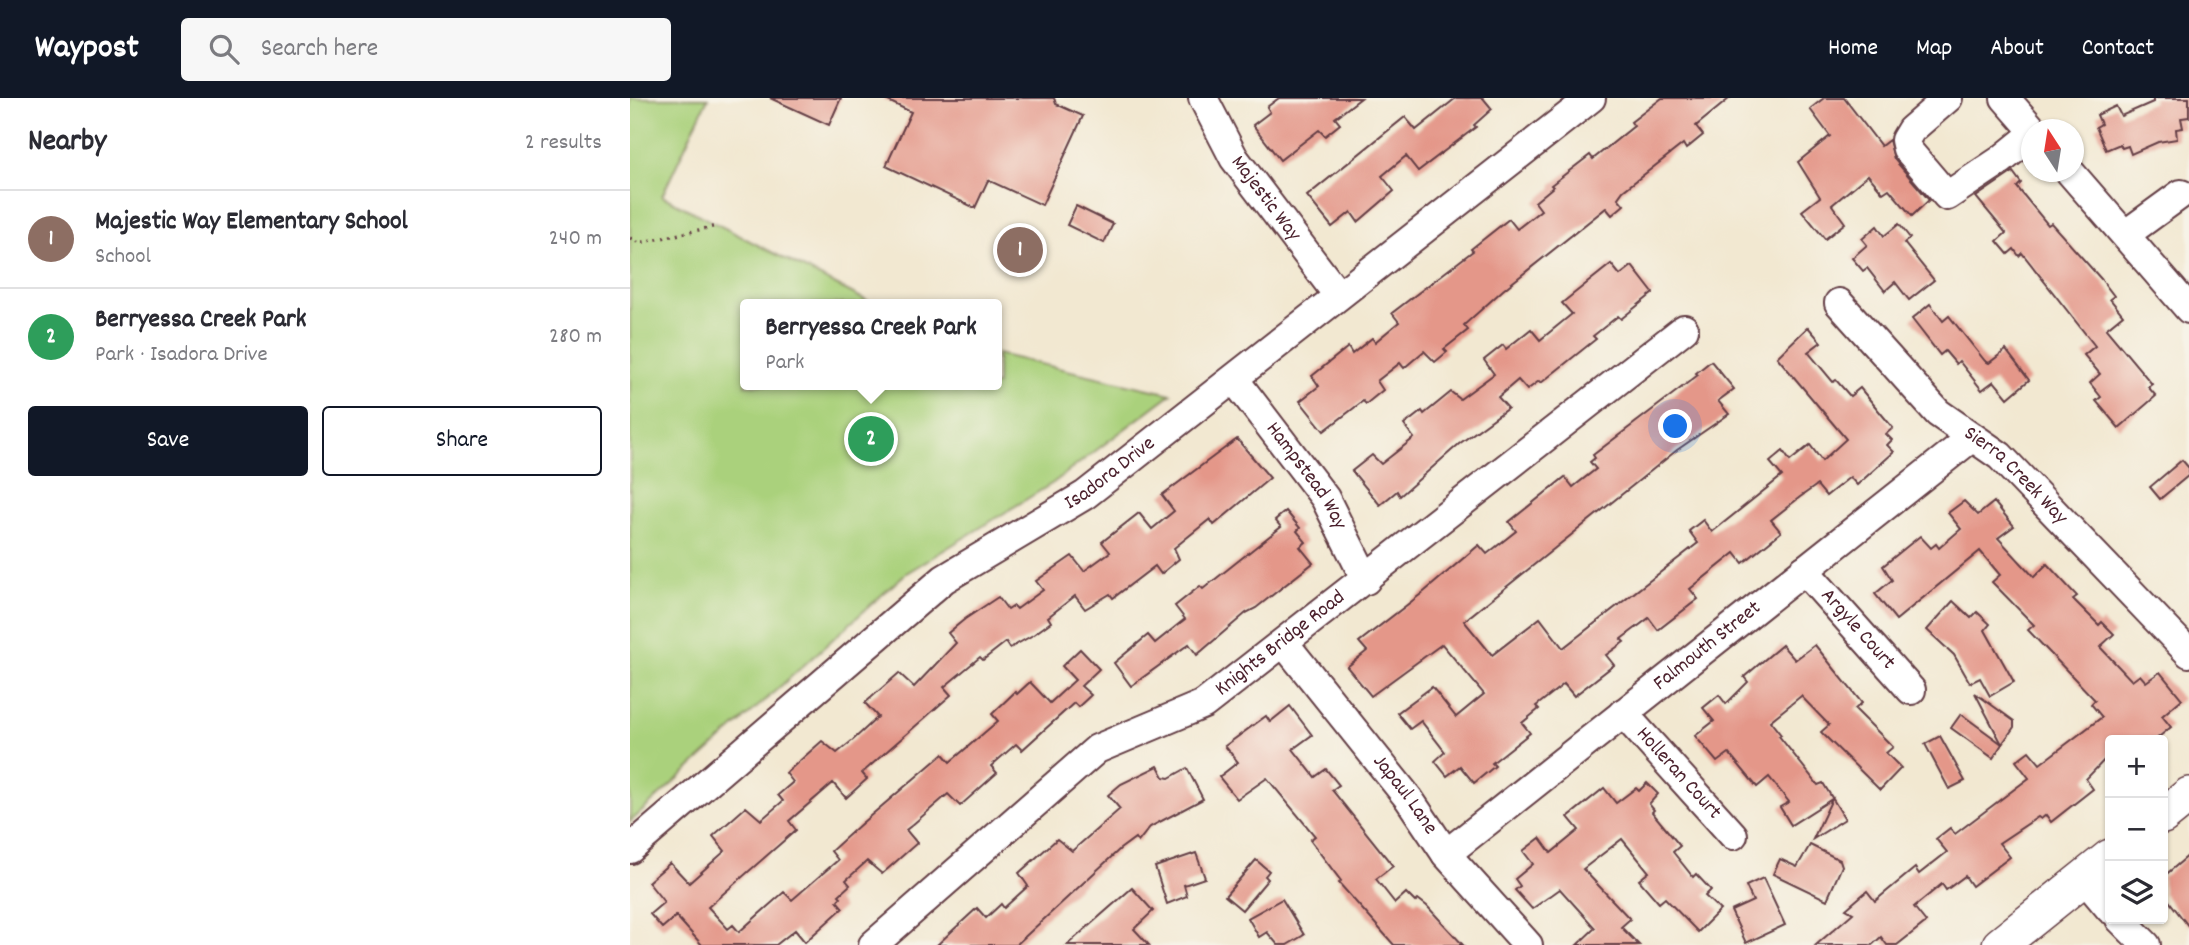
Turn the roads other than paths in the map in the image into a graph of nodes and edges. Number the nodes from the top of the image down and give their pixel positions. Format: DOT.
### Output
graph roads {
  1 [pos="1203,98"];
  2 [pos="1591,98"];
  3 [pos="1948,98"];
  4 [pos="2006,98"];
  5 [pos="2024,119"];
  6 [pos="2021,144"];
  7 [pos="2079,182"];
  8 [pos="2181,194"];
  9 [pos="2126,234"];
  10 [pos="1338,295"];
  11 [pos="1839,303"];
  12 [pos="2189,309"];
  13 [pos="1684,329"];
  14 [pos="1234,379"];
  15 [pos="1971,438"];
  16 [pos="1804,570"];
  17 [pos="1366,580"];
  18 [pos="1284,643"];
  19 [pos="2189,653"];
  20 [pos="1911,690"];
  21 [pos="1623,713"];
  22 [pos="2189,795"];
  23 [pos="2168,812"];
  24 [pos="1733,835"];
  25 [pos="630,849"];
  26 [pos="1446,854"];
  27 [pos="2097,868"];
  28 [pos="2105,893"];
  29 [pos="2125,924"];
  30 [pos="873,945"];
  31 [pos="1528,945"];
  32 [pos="2000,945"];
  33 [pos="2146,945"];
  1 -- 10 [label="street, Majestic Way"];
  2 -- 10 [label="street, Isadora Drive"];
  3 -- 6 [label="street"];
  4 -- 5 [label="street"];
  7 -- 9 [label="street"];
  8 -- 9 [label="street"];
  9 -- 12 [label="street"];
  10 -- 14 [label="street, Isadora Drive"];
  11 -- 15 [label="street, Sierra Creek Way"];
  13 -- 17 [label="street, Knights Bridge Road"];
  14 -- 17 [label="street, Hampstead Way"];
  14 -- 25 [label="street, Isadora Drive"];
  15 -- 16 [label="street, Falmouth Street"];
  15 -- 19 [label="street, Sierra Creek Way"];
  16 -- 20 [label="street, Argyle Court"];
  16 -- 21 [label="street, Falmouth Street"];
  17 -- 18 [label="street, Knights Bridge Road"];
  18 -- 26 [label="street, Japaul Lane"];
  18 -- 30 [label="street, Knights Bridge Road"];
  21 -- 24 [label="street, Holleran Court"];
  21 -- 26 [label="street, Falmouth Street"];
  22 -- 23 [label="main road"];
  26 -- 31 [label="street, Japaul Lane"];
  27 -- 28 [label="street"];
  27 -- 32 [label="main road"];
  29 -- 33 [label="street"];
}
